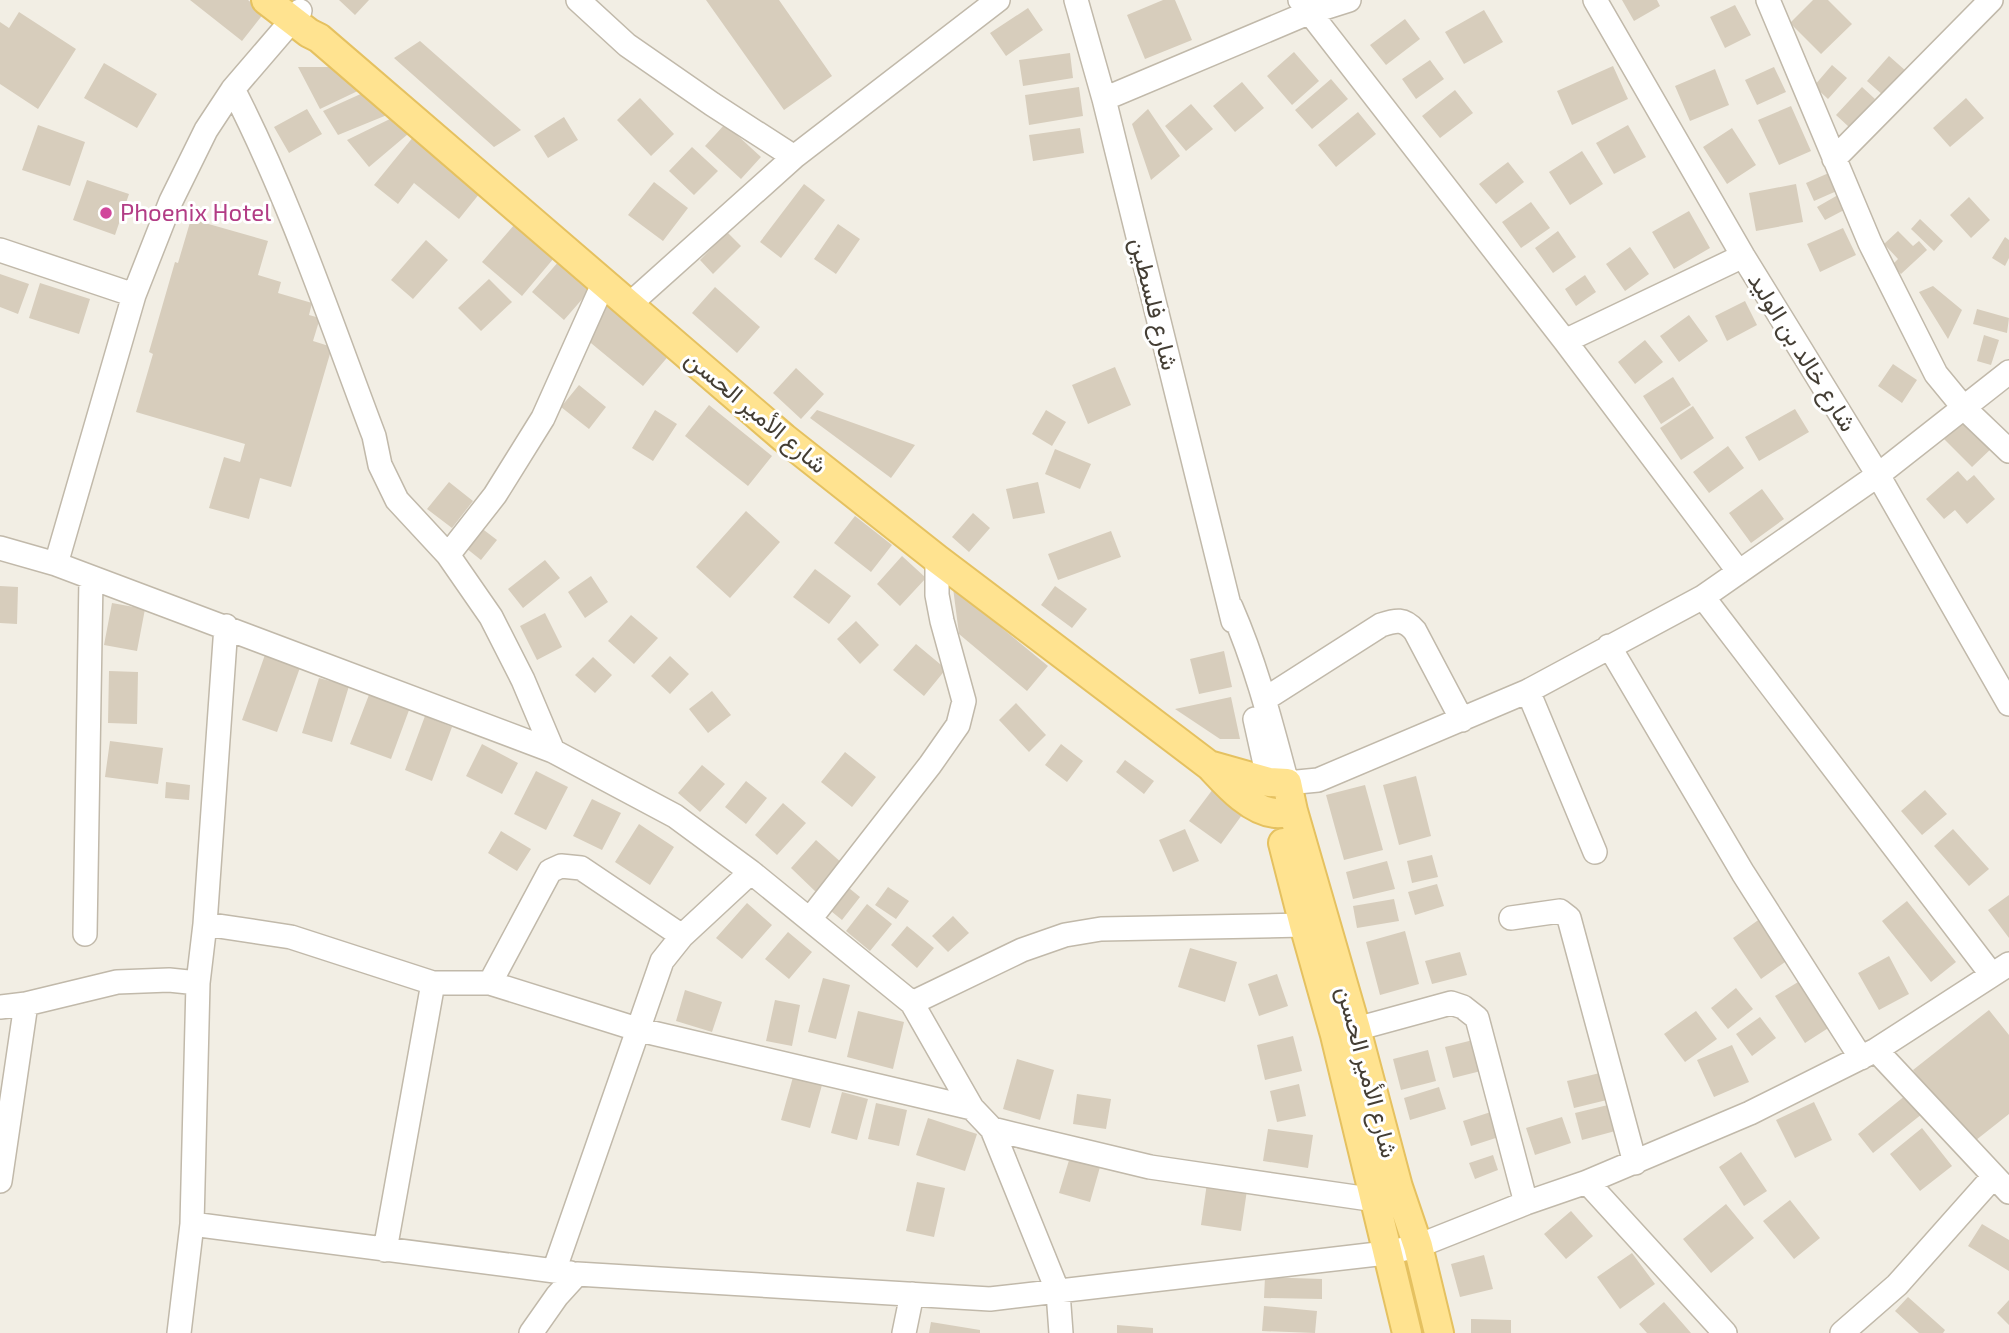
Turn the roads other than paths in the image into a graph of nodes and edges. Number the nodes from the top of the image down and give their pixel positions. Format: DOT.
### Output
graph roads {
  1 [pos="265,0"];
  2 [pos="578,0"];
  3 [pos="998,0"];
  4 [pos="1076,0"];
  5 [pos="1349,0"];
  6 [pos="1595,0"];
  7 [pos="1768,0"];
  8 [pos="1991,0"];
  9 [pos="1304,6"];
  10 [pos="293,10"];
  11 [pos="233,89"];
  12 [pos="1104,99"];
  13 [pos="794,157"];
  14 [pos="1834,159"];
  15 [pos="0,250"];
  16 [pos="1743,256"];
  17 [pos="604,282"];
  18 [pos="134,295"];
  19 [pos="630,304"];
  20 [pos="1566,341"];
  21 [pos="2009,372"];
  22 [pos="1964,408"];
  23 [pos="2009,451"];
  24 [pos="1878,475"];
  25 [pos="0,548"];
  26 [pos="448,555"];
  27 [pos="937,559"];
  28 [pos="55,564"];
  29 [pos="1739,572"];
  30 [pos="91,578"];
  31 [pos="1703,597"];
  32 [pos="1231,607"];
  33 [pos="226,626"];
  34 [pos="1609,646"];
  35 [pos="1528,691"];
  36 [pos="1265,699"];
  37 [pos="2009,704"];
  38 [pos="1462,720"];
  39 [pos="553,751"];
  40 [pos="1210,766"];
  41 [pos="1318,780"];
  42 [pos="1278,782"];
  43 [pos="1284,812"];
  44 [pos="1595,852"];
  45 [pos="751,872"];
  46 [pos="1511,918"];
  47 [pos="810,919"];
  48 [pos="205,924"];
  49 [pos="1304,925"];
  50 [pos="85,934"];
  51 [pos="682,936"];
  52 [pos="2000,969"];
  53 [pos="198,983"];
  54 [pos="433,983"];
  55 [pos="490,984"];
  56 [pos="912,1003"];
  57 [pos="26,1004"];
  58 [pos="0,1007"];
  59 [pos="1356,1029"];
  60 [pos="640,1030"];
  61 [pos="1868,1054"];
  62 [pos="972,1108"];
  63 [pos="992,1129"];
  64 [pos="1635,1163"];
  65 [pos="0,1181"];
  66 [pos="1587,1182"];
  67 [pos="2002,1184"];
  68 [pos="1376,1200"];
  69 [pos="1526,1203"];
  70 [pos="192,1224"];
  71 [pos="1418,1246"];
  72 [pos="384,1250"];
  73 [pos="1386,1252"];
  74 [pos="565,1273"];
  75 [pos="1058,1292"];
  76 [pos="912,1294"];
  77 [pos="178,1333"];
  78 [pos="531,1333"];
  79 [pos="904,1333"];
  80 [pos="1061,1333"];
  81 [pos="1407,1333"];
  82 [pos="1439,1333"];
  83 [pos="1725,1333"];
  84 [pos="1842,1333"];
  1 -- 10 [label="main road, شارع الأمير الحسن"];
  2 -- 13 [label="street"];
  3 -- 13 [label="street"];
  4 -- 12 [label="street, شارع فلسطين"];
  5 -- 9 [label="street"];
  6 -- 16 [label="street, شارع خالد بن الوليد"];
  7 -- 14 [label="street"];
  8 -- 14 [label="street"];
  9 -- 12 [label="street"];
  9 -- 20 [label="street"];
  10 -- 11 [label="street"];
  10 -- 17 [label="main road, شارع الأمير الحسن"];
  11 -- 18 [label="street"];
  11 -- 26 [label="street"];
  12 -- 32 [label="street, شارع فلسطين"];
  13 -- 19 [label="street"];
  14 -- 22 [label="street"];
  15 -- 18 [label="street"];
  16 -- 20 [label="street"];
  16 -- 24 [label="street, شارع خالد بن الوليد"];
  17 -- 19 [label="main road, شارع الأمير الحسن"];
  17 -- 26 [label="street"];
  18 -- 28 [label="street"];
  19 -- 27 [label="main road, شارع الأمير الحسن"];
  20 -- 29 [label="street"];
  21 -- 22 [label="street"];
  22 -- 23 [label="street"];
  22 -- 24 [label="street"];
  24 -- 29 [label="street"];
  24 -- 37 [label="street, شارع خالد بن الوليد"];
  25 -- 28 [label="street"];
  26 -- 39 [label="street"];
  27 -- 40 [label="main road, شارع الأمير الحسن"];
  27 -- 47 [label="street"];
  28 -- 30 [label="street"];
  29 -- 31 [label="street"];
  30 -- 33 [label="street"];
  30 -- 50 [label="street"];
  31 -- 34 [label="street"];
  31 -- 52 [label="street"];
  32 -- 36 [label="street, شارع فلسطين"];
  32 -- 42 [label="street, شارع فلسطين"];
  33 -- 39 [label="street"];
  33 -- 48 [label="street"];
  34 -- 35 [label="street"];
  34 -- 61 [label="street"];
  35 -- 38 [label="street"];
  35 -- 44 [label="street"];
  36 -- 38 [label="street"];
  36 -- 42 [label="street, شارع فلسطين"];
  38 -- 41 [label="street"];
  39 -- 45 [label="street"];
  40 -- 42 [label="main road, شارع الأمير الحسن"];
  40 -- 43 [label="main road, شارع الأمير الحسن"];
  41 -- 42 [label="street"];
  41 -- 43 [label="street"];
  42 -- 43 [label="main road, شارع الأمير الحسن"];
  43 -- 49 [label="main road, شارع الأمير الحسن"];
  43 -- 59 [label="main road, شارع الأمير الحسن"];
  45 -- 47 [label="street"];
  45 -- 51 [label="street"];
  46 -- 64 [label="street"];
  47 -- 56 [label="street"];
  48 -- 53 [label="street"];
  48 -- 54 [label="street"];
  49 -- 56 [label="street"];
  49 -- 68 [label="main road, شارع الأمير الحسن"];
  51 -- 55 [label="street"];
  51 -- 60 [label="street"];
  52 -- 61 [label="street"];
  53 -- 57 [label="street"];
  53 -- 70 [label="street"];
  54 -- 55 [label="street"];
  54 -- 72 [label="street"];
  55 -- 60 [label="street"];
  56 -- 62 [label="street"];
  57 -- 58 [label="street"];
  57 -- 65 [label="street"];
  59 -- 69 [label="street"];
  59 -- 71 [label="main road, شارع الأمير الحسن"];
  60 -- 62 [label="street"];
  60 -- 74 [label="street"];
  61 -- 64 [label="street"];
  61 -- 67 [label="street"];
  62 -- 63 [label="street"];
  63 -- 68 [label="street"];
  63 -- 75 [label="street"];
  64 -- 66 [label="street"];
  66 -- 69 [label="street"];
  66 -- 83 [label="street"];
  67 -- 84 [label="street"];
  68 -- 73 [label="main road, شارع الأمير الحسن"];
  69 -- 71 [label="street"];
  70 -- 72 [label="street"];
  70 -- 77 [label="street"];
  71 -- 73 [label="street"];
  71 -- 82 [label="main road, شارع الأمير الحسن"];
  72 -- 74 [label="street"];
  73 -- 75 [label="street"];
  73 -- 81 [label="main road, شارع الأمير الحسن"];
  74 -- 76 [label="street"];
  74 -- 78 [label="street"];
  75 -- 76 [label="street"];
  75 -- 80 [label="street"];
  76 -- 79 [label="street"];
}
